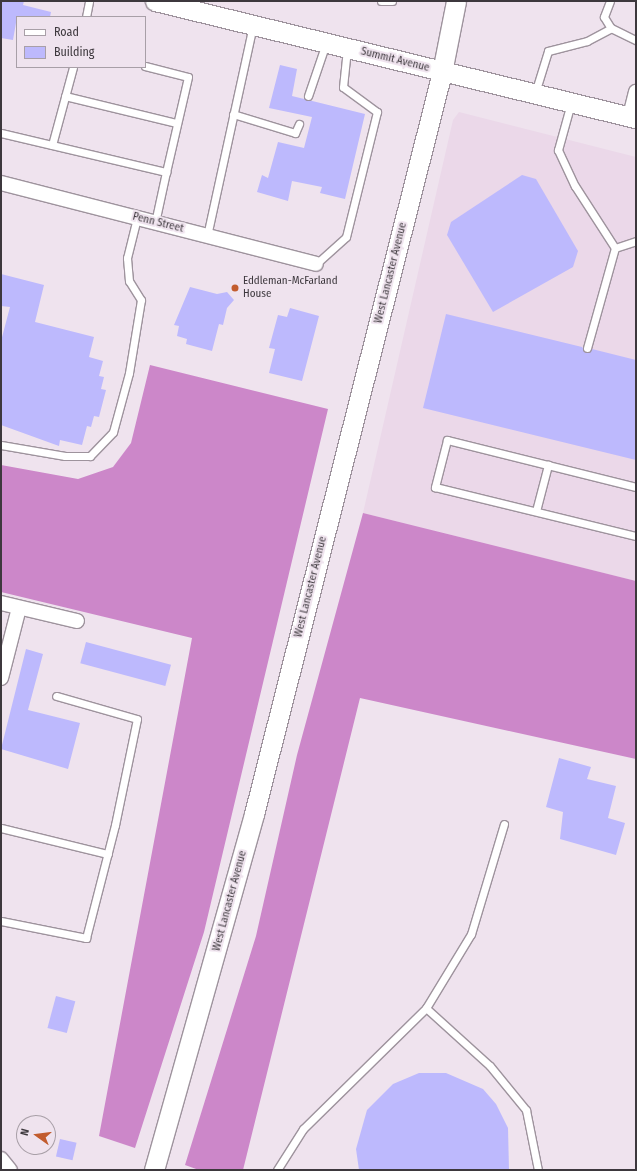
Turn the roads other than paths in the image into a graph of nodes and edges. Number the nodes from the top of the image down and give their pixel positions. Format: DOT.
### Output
graph roads {
  1 [pos="90,1"];
  2 [pos="155,1"];
  3 [pos="381,1"];
  4 [pos="392,1"];
  5 [pos="456,1"];
  6 [pos="610,1"];
  7 [pos="86,16"];
  8 [pos="253,25"];
  9 [pos="611,28"];
  10 [pos="636,40"];
  11 [pos="326,43"];
  12 [pos="347,48"];
  13 [pos="146,66"];
  14 [pos="73,68"];
  15 [pos="442,72"];
  16 [pos="636,92"];
  17 [pos="535,94"];
  18 [pos="66,96"];
  19 [pos="308,96"];
  20 [pos="571,102"];
  21 [pos="234,114"];
  22 [pos="633,117"];
  23 [pos="177,123"];
  24 [pos="298,124"];
  25 [pos="1,133"];
  26 [pos="52,145"];
  27 [pos="166,172"];
  28 [pos="1,183"];
  29 [pos="137,218"];
  30 [pos="155,223"];
  31 [pos="207,236"];
  32 [pos="636,241"];
  33 [pos="615,248"];
  34 [pos="316,264"];
  35 [pos="586,348"];
  36 [pos="1,444"];
  37 [pos="548,465"];
  38 [pos="636,487"];
  39 [pos="536,512"];
  40 [pos="636,536"];
  41 [pos="1,603"];
  42 [pos="19,608"];
  43 [pos="77,621"];
  44 [pos="1,678"];
  45 [pos="56,696"];
  46 [pos="504,824"];
  47 [pos="1,828"];
  48 [pos="108,854"];
  49 [pos="1,921"];
  50 [pos="426,1008"];
  51 [pos="1,1159"];
  52 [pos="10,1170"];
  53 [pos="154,1170"];
  54 [pos="277,1170"];
  55 [pos="538,1170"];
  1 -- 7 [label="lane"];
  2 -- 8 [label="main road, Summit Avenue"];
  3 -- 4 [label="lane"];
  5 -- 15 [label="main road, West Lancaster Avenue"];
  6 -- 9 [label="lane"];
  8 -- 11 [label="main road, Summit Avenue"];
  8 -- 21 [label="lane"];
  9 -- 10 [label="lane"];
  9 -- 17 [label="lane"];
  11 -- 12 [label="main road, Summit Avenue"];
  11 -- 19 [label="lane"];
  12 -- 15 [label="main road, Summit Avenue"];
  12 -- 34 [label="lane"];
  13 -- 23 [label="lane"];
  14 -- 18 [label="lane"];
  15 -- 17 [label="main road, Summit Avenue"];
  15 -- 53 [label="main road, West Lancaster Avenue"];
  16 -- 22 [label="street"];
  17 -- 20 [label="main road, Summit Avenue"];
  18 -- 23 [label="lane"];
  18 -- 26 [label="lane"];
  20 -- 22 [label="main road, Summit Avenue"];
  20 -- 33 [label="lane"];
  21 -- 24 [label="lane"];
  21 -- 31 [label="lane"];
  23 -- 27 [label="lane"];
  25 -- 26 [label="lane"];
  26 -- 27 [label="lane"];
  27 -- 30 [label="lane"];
  28 -- 29 [label="street, Penn Street"];
  29 -- 30 [label="street, Penn Street"];
  29 -- 36 [label="lane"];
  30 -- 31 [label="street, Penn Street"];
  31 -- 34 [label="street, Penn Street"];
  32 -- 33 [label="lane"];
  33 -- 35 [label="lane"];
  37 -- 38 [label="lane"];
  37 -- 39 [label="lane"];
  37 -- 39 [label="lane"];
  39 -- 40 [label="lane"];
  41 -- 42 [label="street"];
  42 -- 43 [label="street"];
  42 -- 44 [label="street"];
  45 -- 48 [label="lane"];
  46 -- 50 [label="lane"];
  47 -- 48 [label="lane"];
  48 -- 49 [label="lane"];
  50 -- 54 [label="lane"];
  50 -- 55 [label="lane"];
  51 -- 52 [label="street"];
}
